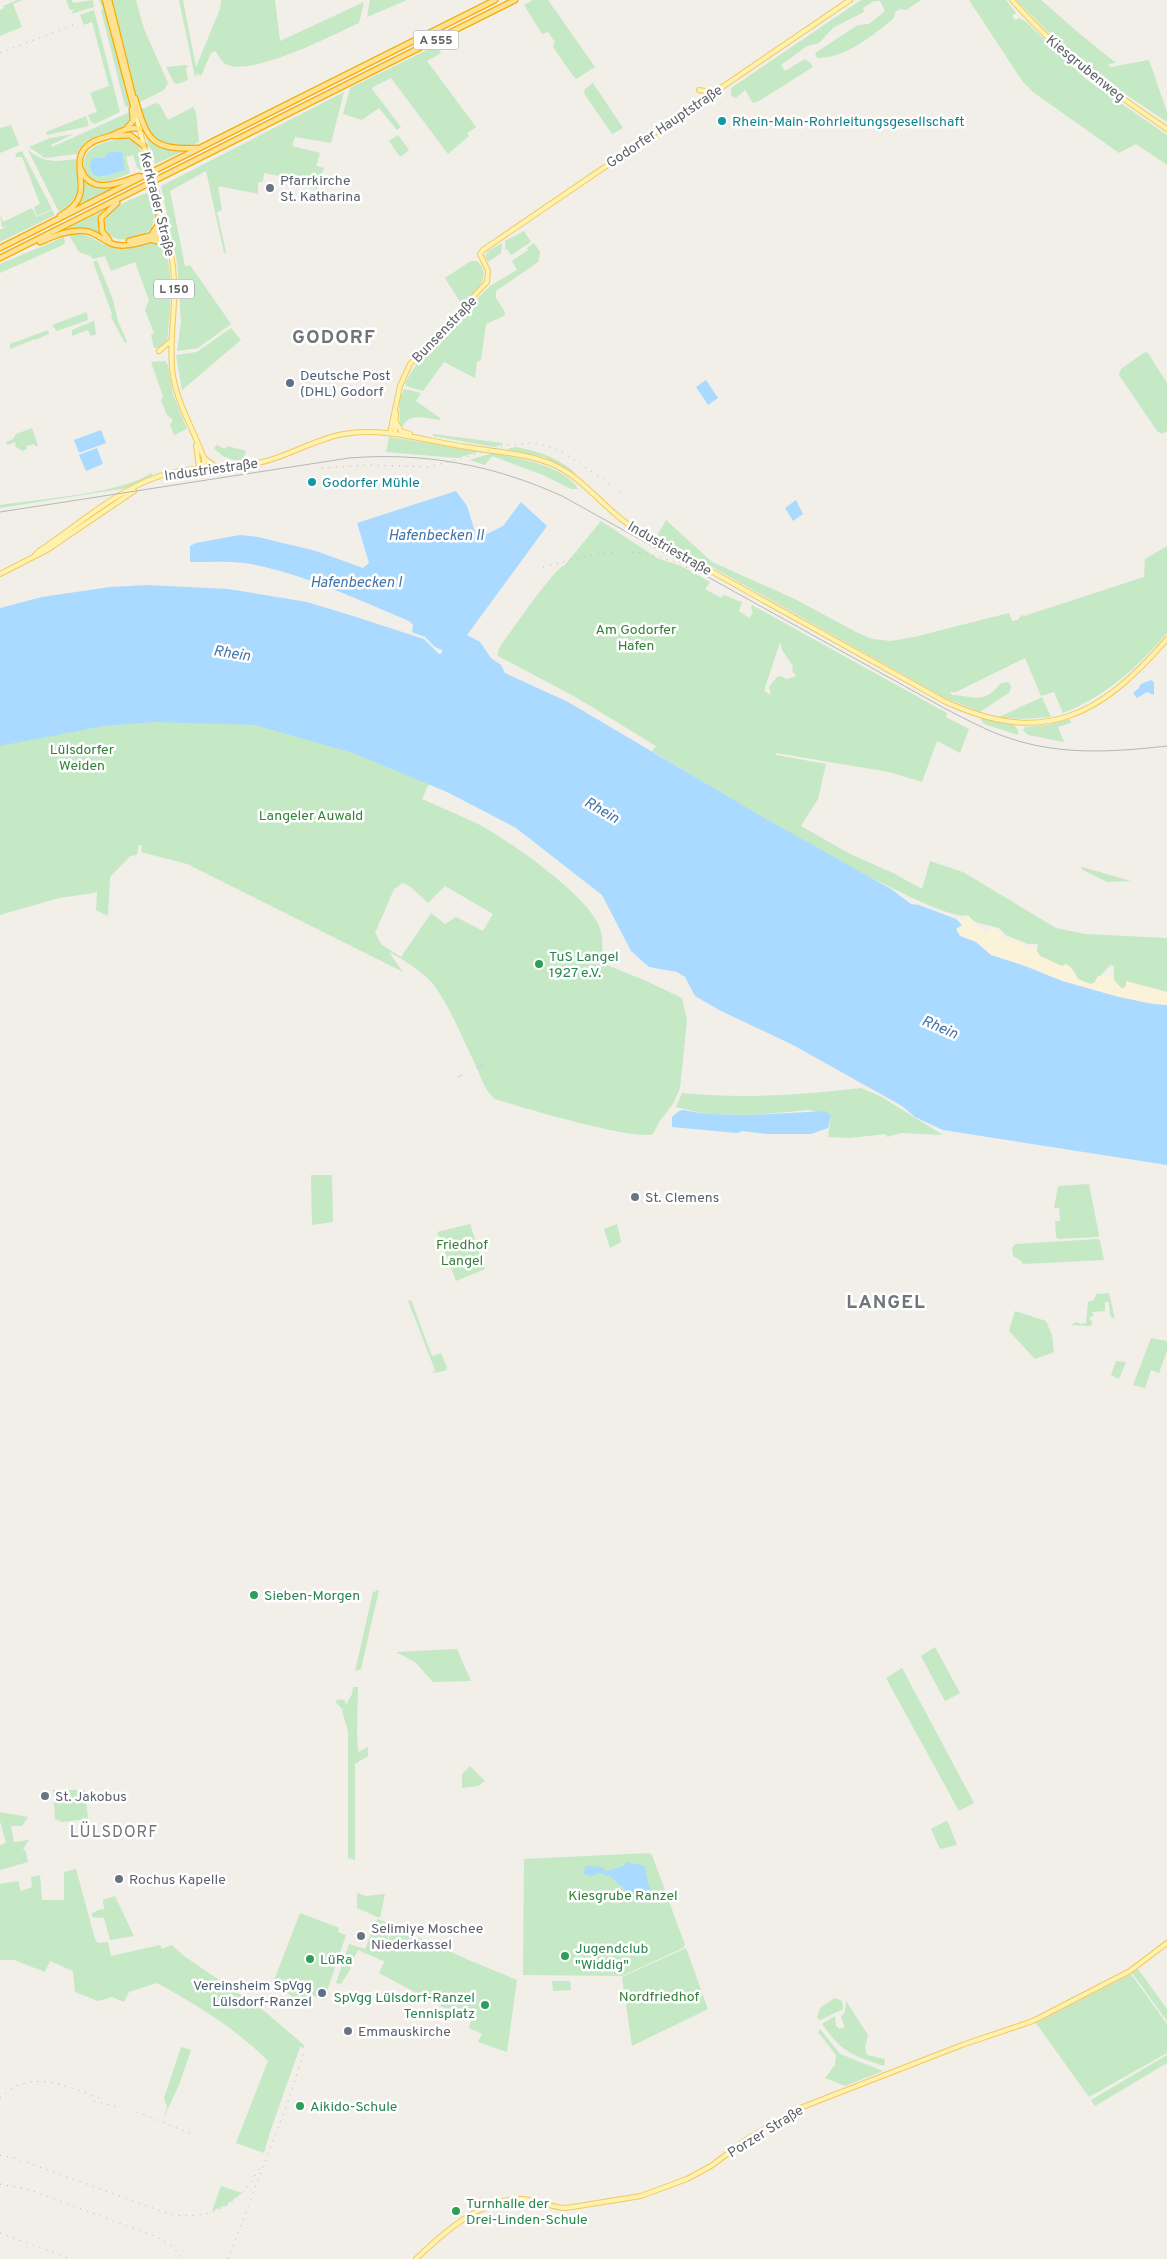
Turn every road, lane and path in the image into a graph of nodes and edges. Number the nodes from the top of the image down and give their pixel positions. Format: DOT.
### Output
graph roads {
  1 [pos="107,0"];
  2 [pos="495,0"];
  3 [pos="516,0"];
  4 [pos="850,0"];
  5 [pos="1012,0"];
  6 [pos="121,64"];
  7 [pos="699,90"];
  8 [pos="713,92"];
  9 [pos="134,95"];
  10 [pos="136,116"];
  11 [pos="125,129"];
  12 [pos="140,129"];
  13 [pos="1167,129"];
  14 [pos="108,136"];
  15 [pos="144,146"];
  16 [pos="198,148"];
  17 [pos="79,165"];
  18 [pos="161,167"];
  19 [pos="123,198"];
  20 [pos="159,204"];
  21 [pos="59,218"];
  22 [pos="65,230"];
  23 [pos="166,232"];
  24 [pos="152,234"];
  25 [pos="146,240"];
  26 [pos="0,248"];
  27 [pos="171,252"];
  28 [pos="480,254"];
  29 [pos="0,258"];
  30 [pos="171,341"];
  31 [pos="159,351"];
  32 [pos="396,406"];
  33 [pos="396,422"];
  34 [pos="392,434"];
  35 [pos="195,438"];
  36 [pos="419,438"];
  37 [pos="204,458"];
  38 [pos="217,467"];
  39 [pos="202,468"];
  40 [pos="0,574"];
  41 [pos="1167,639"];
  42 [pos="1167,1943"];
  43 [pos="480,2201"];
  44 [pos="488,2207"];
  45 [pos="416,2259"];
  1 -- 6 [label="highway, Kerkrader Straße / L 150"];
  1 -- 9 [label="highway, Kerkrader Straße / L 150"];
  2 -- 16 [label="highway, A 555"];
  3 -- 19 [label="highway, A 555"];
  4 -- 8 [label="main road, Godorfer Hauptstraße"];
  5 -- 13 [label="main road, Kiesgrubenweg"];
  6 -- 10 [label="highway, Kerkrader Straße / L 150"];
  6 -- 11 [label="highway"];
  7 -- 8 [label="main road"];
  8 -- 28 [label="main road, Godorfer Hauptstraße"];
  9 -- 10 [label="highway, Kerkrader Straße / L 150"];
  9 -- 16 [label="highway"];
  10 -- 12 [label="main road, Kerkrader Straße / L 150"];
  11 -- 12 [label="highway"];
  11 -- 14 [label="highway"];
  12 -- 15 [label="main road, Kerkrader Straße / L 150"];
  14 -- 15 [label="highway"];
  14 -- 17 [label="highway"];
  15 -- 20 [label="main road, Kerkrader Straße / L 150, bridge"];
  16 -- 18 [label="highway, A 555"];
  17 -- 18 [label="highway"];
  17 -- 21 [label="highway"];
  18 -- 21 [label="highway, A 555"];
  19 -- 22 [label="highway, A 555"];
  19 -- 24 [label="highway"];
  20 -- 23 [label="main road, Kerkrader Straße / L 150"];
  20 -- 24 [label="highway"];
  21 -- 26 [label="highway"];
  22 -- 25 [label="highway"];
  22 -- 29 [label="highway"];
  23 -- 24 [label="highway"];
  23 -- 25 [label="highway"];
  23 -- 27 [label="main road, Kerkrader Straße / L 150"];
  25 -- 27 [label="highway"];
  27 -- 30 [label="main road, Kerkrader Straße / L 150"];
  28 -- 32 [label="main road, Bunsenstraße"];
  30 -- 31 [label="main road"];
  30 -- 35 [label="main road, Kerkrader Straße / L 150"];
  32 -- 33 [label="main road, Bunsenstraße"];
  32 -- 34 [label="main road, Bunsenstraße"];
  33 -- 34 [label="main road, Bunsenstraße"];
  33 -- 36 [label="main road"];
  34 -- 36 [label="main road, Industriestraße"];
  34 -- 38 [label="main road, Industriestraße"];
  35 -- 37 [label="main road, Kerkrader Straße / L 150"];
  35 -- 39 [label="main road, Kerkrader Straße / L 150"];
  36 -- 41 [label="main road, Industriestraße"];
  37 -- 38 [label="main road"];
  37 -- 39 [label="main road, Kerkrader Straße / L 150"];
  38 -- 39 [label="main road, Industriestraße"];
  39 -- 40 [label="main road, Industriestraße"];
  42 -- 44 [label="main road, Porzer Straße"];
  43 -- 44 [label="main road"];
  44 -- 45 [label="main road, Porzer Straße"];
}
